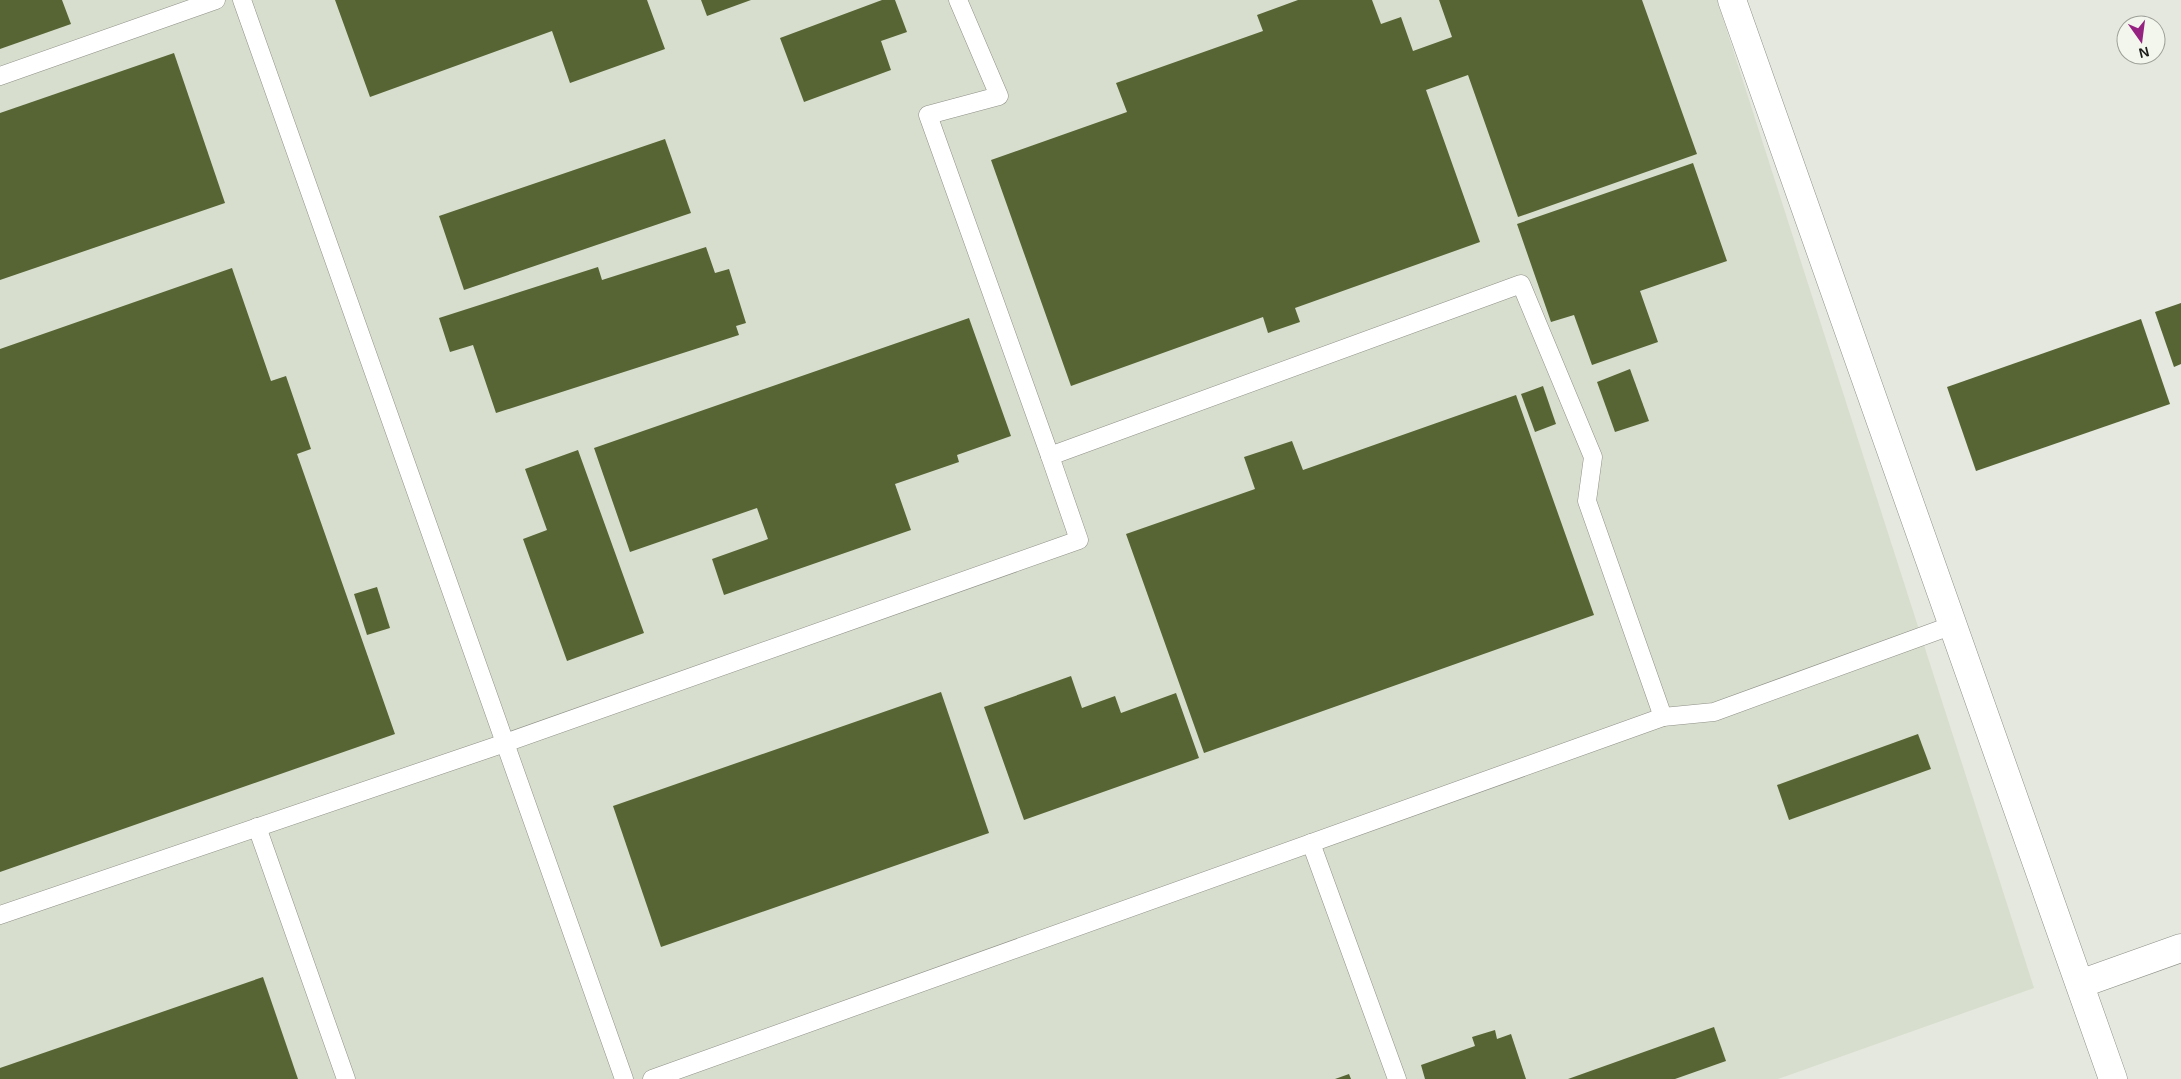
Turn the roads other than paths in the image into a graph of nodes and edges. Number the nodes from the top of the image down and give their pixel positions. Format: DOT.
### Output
graph roads {
  1 [pos="216,0"];
  2 [pos="242,0"];
  3 [pos="958,0"];
  4 [pos="1732,0"];
  5 [pos="0,76"];
  6 [pos="1050,456"];
  7 [pos="1953,625"];
  8 [pos="1663,717"];
  9 [pos="505,743"];
  10 [pos="257,827"];
  11 [pos="1311,843"];
  12 [pos="0,915"];
  13 [pos="2181,948"];
  14 [pos="2080,984"];
  15 [pos="346,1079"];
  16 [pos="624,1079"];
  17 [pos="652,1079"];
  18 [pos="1397,1079"];
  19 [pos="2113,1079"];
  1 -- 5 [label="lane"];
  2 -- 9 [label="lane"];
  3 -- 6 [label="lane"];
  4 -- 7 [label="street"];
  6 -- 8 [label="lane"];
  6 -- 9 [label="lane"];
  7 -- 8 [label="lane"];
  7 -- 14 [label="street"];
  8 -- 11 [label="lane"];
  9 -- 10 [label="lane"];
  9 -- 16 [label="lane"];
  10 -- 12 [label="lane"];
  10 -- 15 [label="lane"];
  11 -- 17 [label="lane"];
  11 -- 18 [label="lane"];
  13 -- 14 [label="street"];
  14 -- 19 [label="street"];
}
